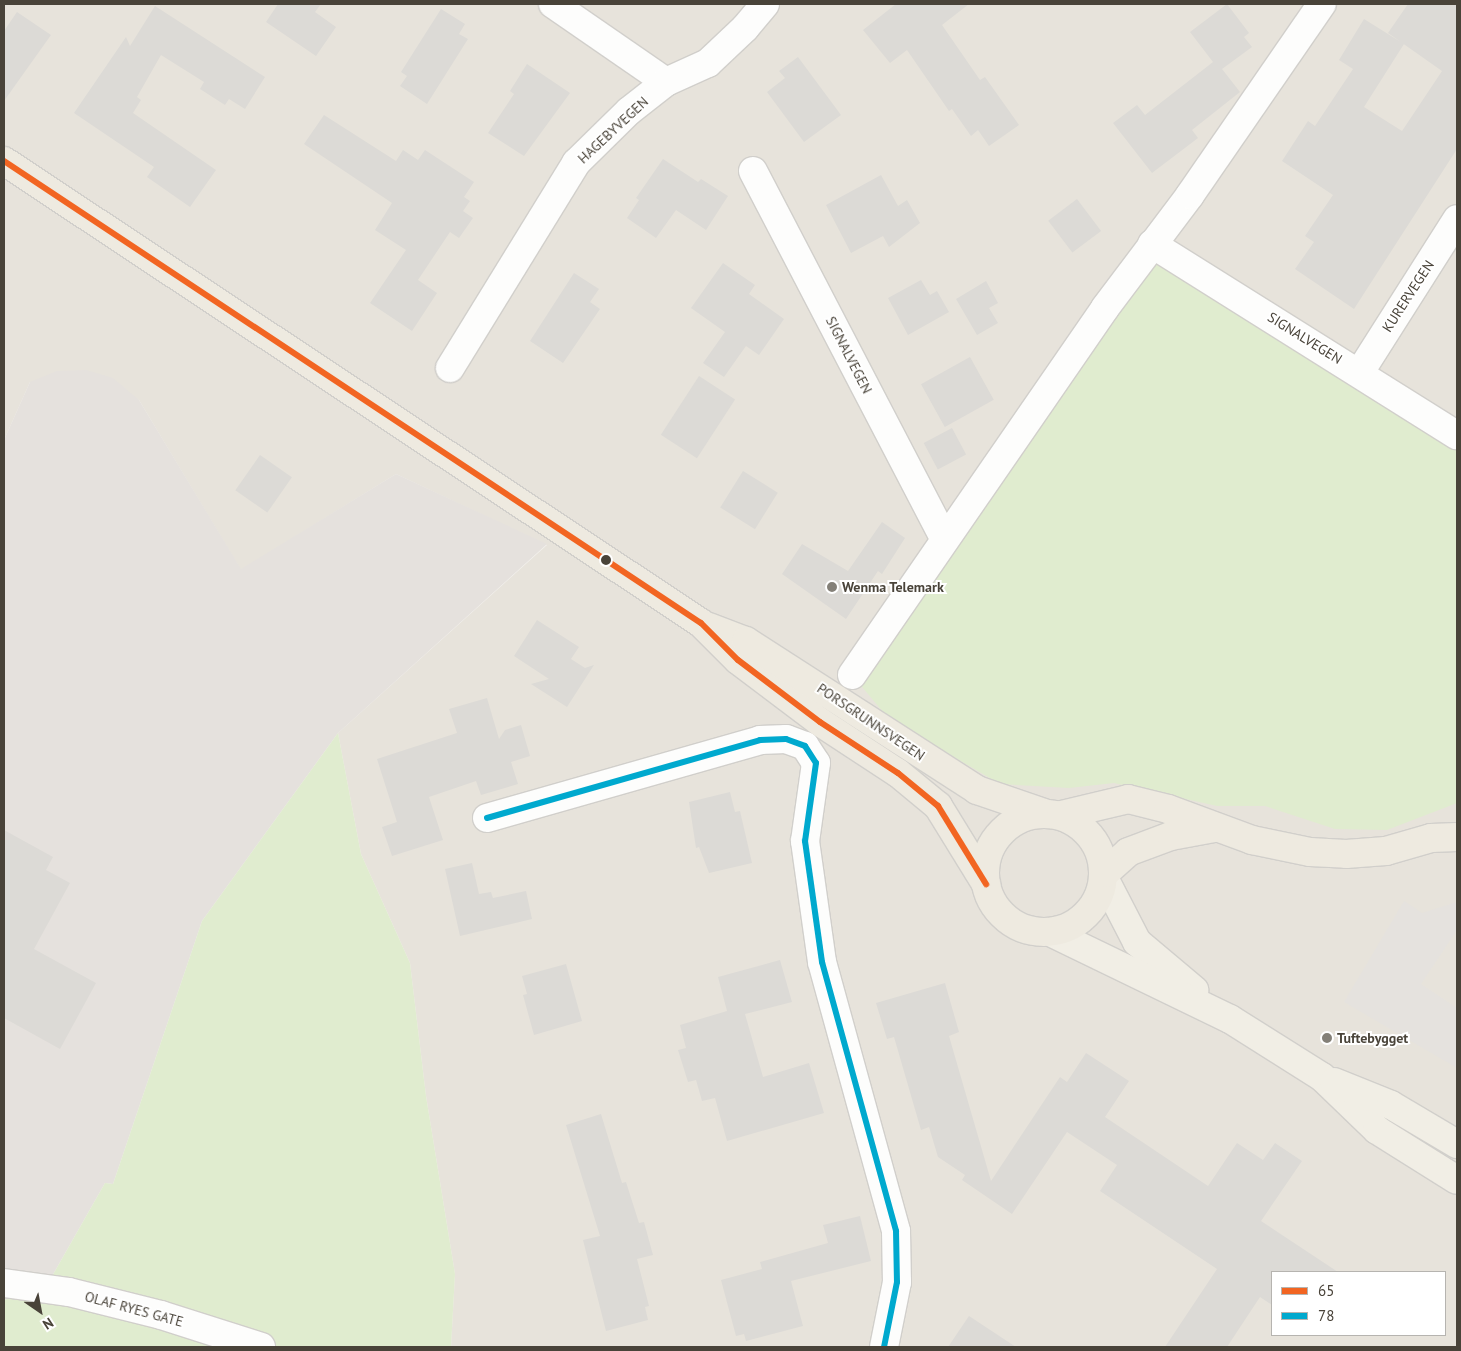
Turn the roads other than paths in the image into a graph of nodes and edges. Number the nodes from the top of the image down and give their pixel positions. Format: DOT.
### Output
graph roads {
  1 [pos="553,4"];
  2 [pos="765,4"];
  3 [pos="1322,4"];
  4 [pos="666,82"];
  5 [pos="4,161"];
  6 [pos="753,171"];
  7 [pos="1457,219"];
  8 [pos="1152,244"];
  9 [pos="450,368"];
  10 [pos="1360,372"];
  11 [pos="1457,435"];
  12 [pos="944,538"];
  13 [pos="700,624"];
  14 [pos="852,675"];
  15 [pos="1052,814"];
  16 [pos="487,818"];
  17 [pos="1457,822"];
  18 [pos="1214,828"];
  19 [pos="1444,838"];
  20 [pos="1104,876"];
  21 [pos="986,884"];
  22 [pos="1050,932"];
  23 [pos="1230,1019"];
  24 [pos="1322,1077"];
  25 [pos="1457,1144"];
  26 [pos="1457,1180"];
  27 [pos="4,1283"];
  28 [pos="261,1347"];
  29 [pos="884,1347"];
  1 -- 4 [label="street"];
  2 -- 4 [label="street, HAGEBYVEGEN"];
  3 -- 8 [label="street"];
  4 -- 9 [label="street, HAGEBYVEGEN"];
  5 -- 13 [label="highway, PORSGRUNNSVEGEN"];
  6 -- 12 [label="street, SIGNALVEGEN"];
  7 -- 10 [label="street, KURERVEGEN"];
  8 -- 10 [label="street, SIGNALVEGEN"];
  8 -- 12 [label="street"];
  10 -- 11 [label="street, SIGNALVEGEN"];
  12 -- 14 [label="street"];
  13 -- 15 [label="highway, PORSGRUNNSVEGEN"];
  13 -- 21 [label="highway, PORSGRUNNSVEGEN"];
  15 -- 18 [label="highway"];
  15 -- 20 [label="highway, PORSGRUNNSVEGEN"];
  15 -- 21 [label="highway"];
  16 -- 29 [label="street"];
  17 -- 19 [label="highway"];
  18 -- 19 [label="highway"];
  18 -- 20 [label="highway"];
  20 -- 22 [label="highway"];
  20 -- 23 [label="main road, PORSGRUNNSVEGEN"];
  21 -- 22 [label="highway, PORSGRUNNSVEGEN"];
  22 -- 23 [label="main road, PORSGRUNNSVEGEN"];
  23 -- 24 [label="main road, PORSGRUNNSVEGEN"];
  24 -- 25 [label="main road, PORSGRUNNSVEGEN"];
  24 -- 26 [label="main road, PORSGRUNNSVEGEN"];
  27 -- 28 [label="street, OLAF RYES GATE"];
}
